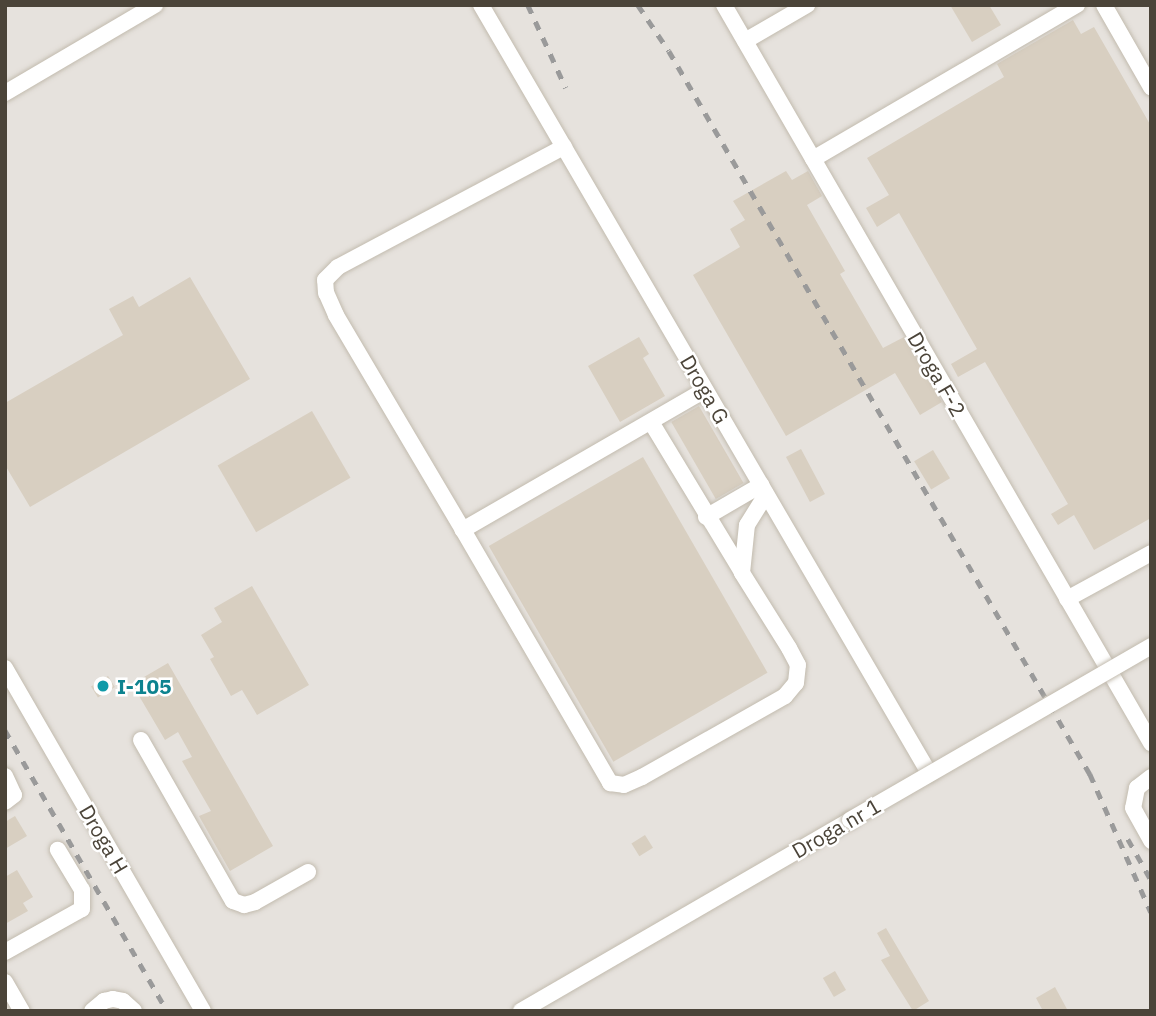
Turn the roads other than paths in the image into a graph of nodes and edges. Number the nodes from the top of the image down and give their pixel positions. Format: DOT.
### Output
graph roads {
  1 [pos="155,5"];
  2 [pos="481,5"];
  3 [pos="724,5"];
  4 [pos="807,5"];
  5 [pos="1077,5"];
  6 [pos="1104,5"];
  7 [pos="745,41"];
  8 [pos="1151,87"];
  9 [pos="5,93"];
  10 [pos="564,147"];
  11 [pos="813,159"];
  12 [pos="705,390"];
  13 [pos="651,422"];
  14 [pos="763,490"];
  15 [pos="706,517"];
  16 [pos="463,530"];
  17 [pos="1151,553"];
  18 [pos="742,573"];
  19 [pos="1068,599"];
  20 [pos="1151,646"];
  21 [pos="5,668"];
  22 [pos="141,740"];
  23 [pos="1151,743"];
  24 [pos="929,774"];
  25 [pos="5,776"];
  26 [pos="1151,777"];
  27 [pos="5,802"];
  28 [pos="1151,841"];
  29 [pos="58,850"];
  30 [pos="308,872"];
  31 [pos="5,952"];
  32 [pos="5,982"];
  33 [pos="22,1011"];
  34 [pos="92,1011"];
  35 [pos="134,1011"];
  36 [pos="203,1011"];
  37 [pos="521,1011"];
  1 -- 9 [label="lane"];
  2 -- 10 [label="lane, Droga G"];
  3 -- 7 [label="lane, Droga F-2"];
  4 -- 7 [label="lane"];
  5 -- 11 [label="lane"];
  6 -- 8 [label="lane"];
  7 -- 11 [label="lane, Droga F-2"];
  10 -- 12 [label="lane, Droga G"];
  10 -- 16 [label="lane"];
  11 -- 19 [label="lane, Droga F-2"];
  12 -- 13 [label="lane"];
  12 -- 14 [label="lane, Droga G"];
  13 -- 15 [label="lane"];
  13 -- 16 [label="lane"];
  14 -- 15 [label="lane"];
  14 -- 18 [label="lane"];
  14 -- 24 [label="lane, Droga G"];
  15 -- 18 [label="lane"];
  16 -- 18 [label="lane"];
  17 -- 19 [label="lane"];
  19 -- 23 [label="lane, Droga F-2"];
  20 -- 24 [label="lane, Droga nr 1, bridge"];
  21 -- 36 [label="lane, Droga H"];
  22 -- 30 [label="lane"];
  24 -- 37 [label="lane, Droga nr 1, bridge"];
  25 -- 27 [label="lane"];
  26 -- 28 [label="lane"];
  29 -- 31 [label="lane"];
  32 -- 33 [label="lane"];
  34 -- 35 [label="lane"];
}
